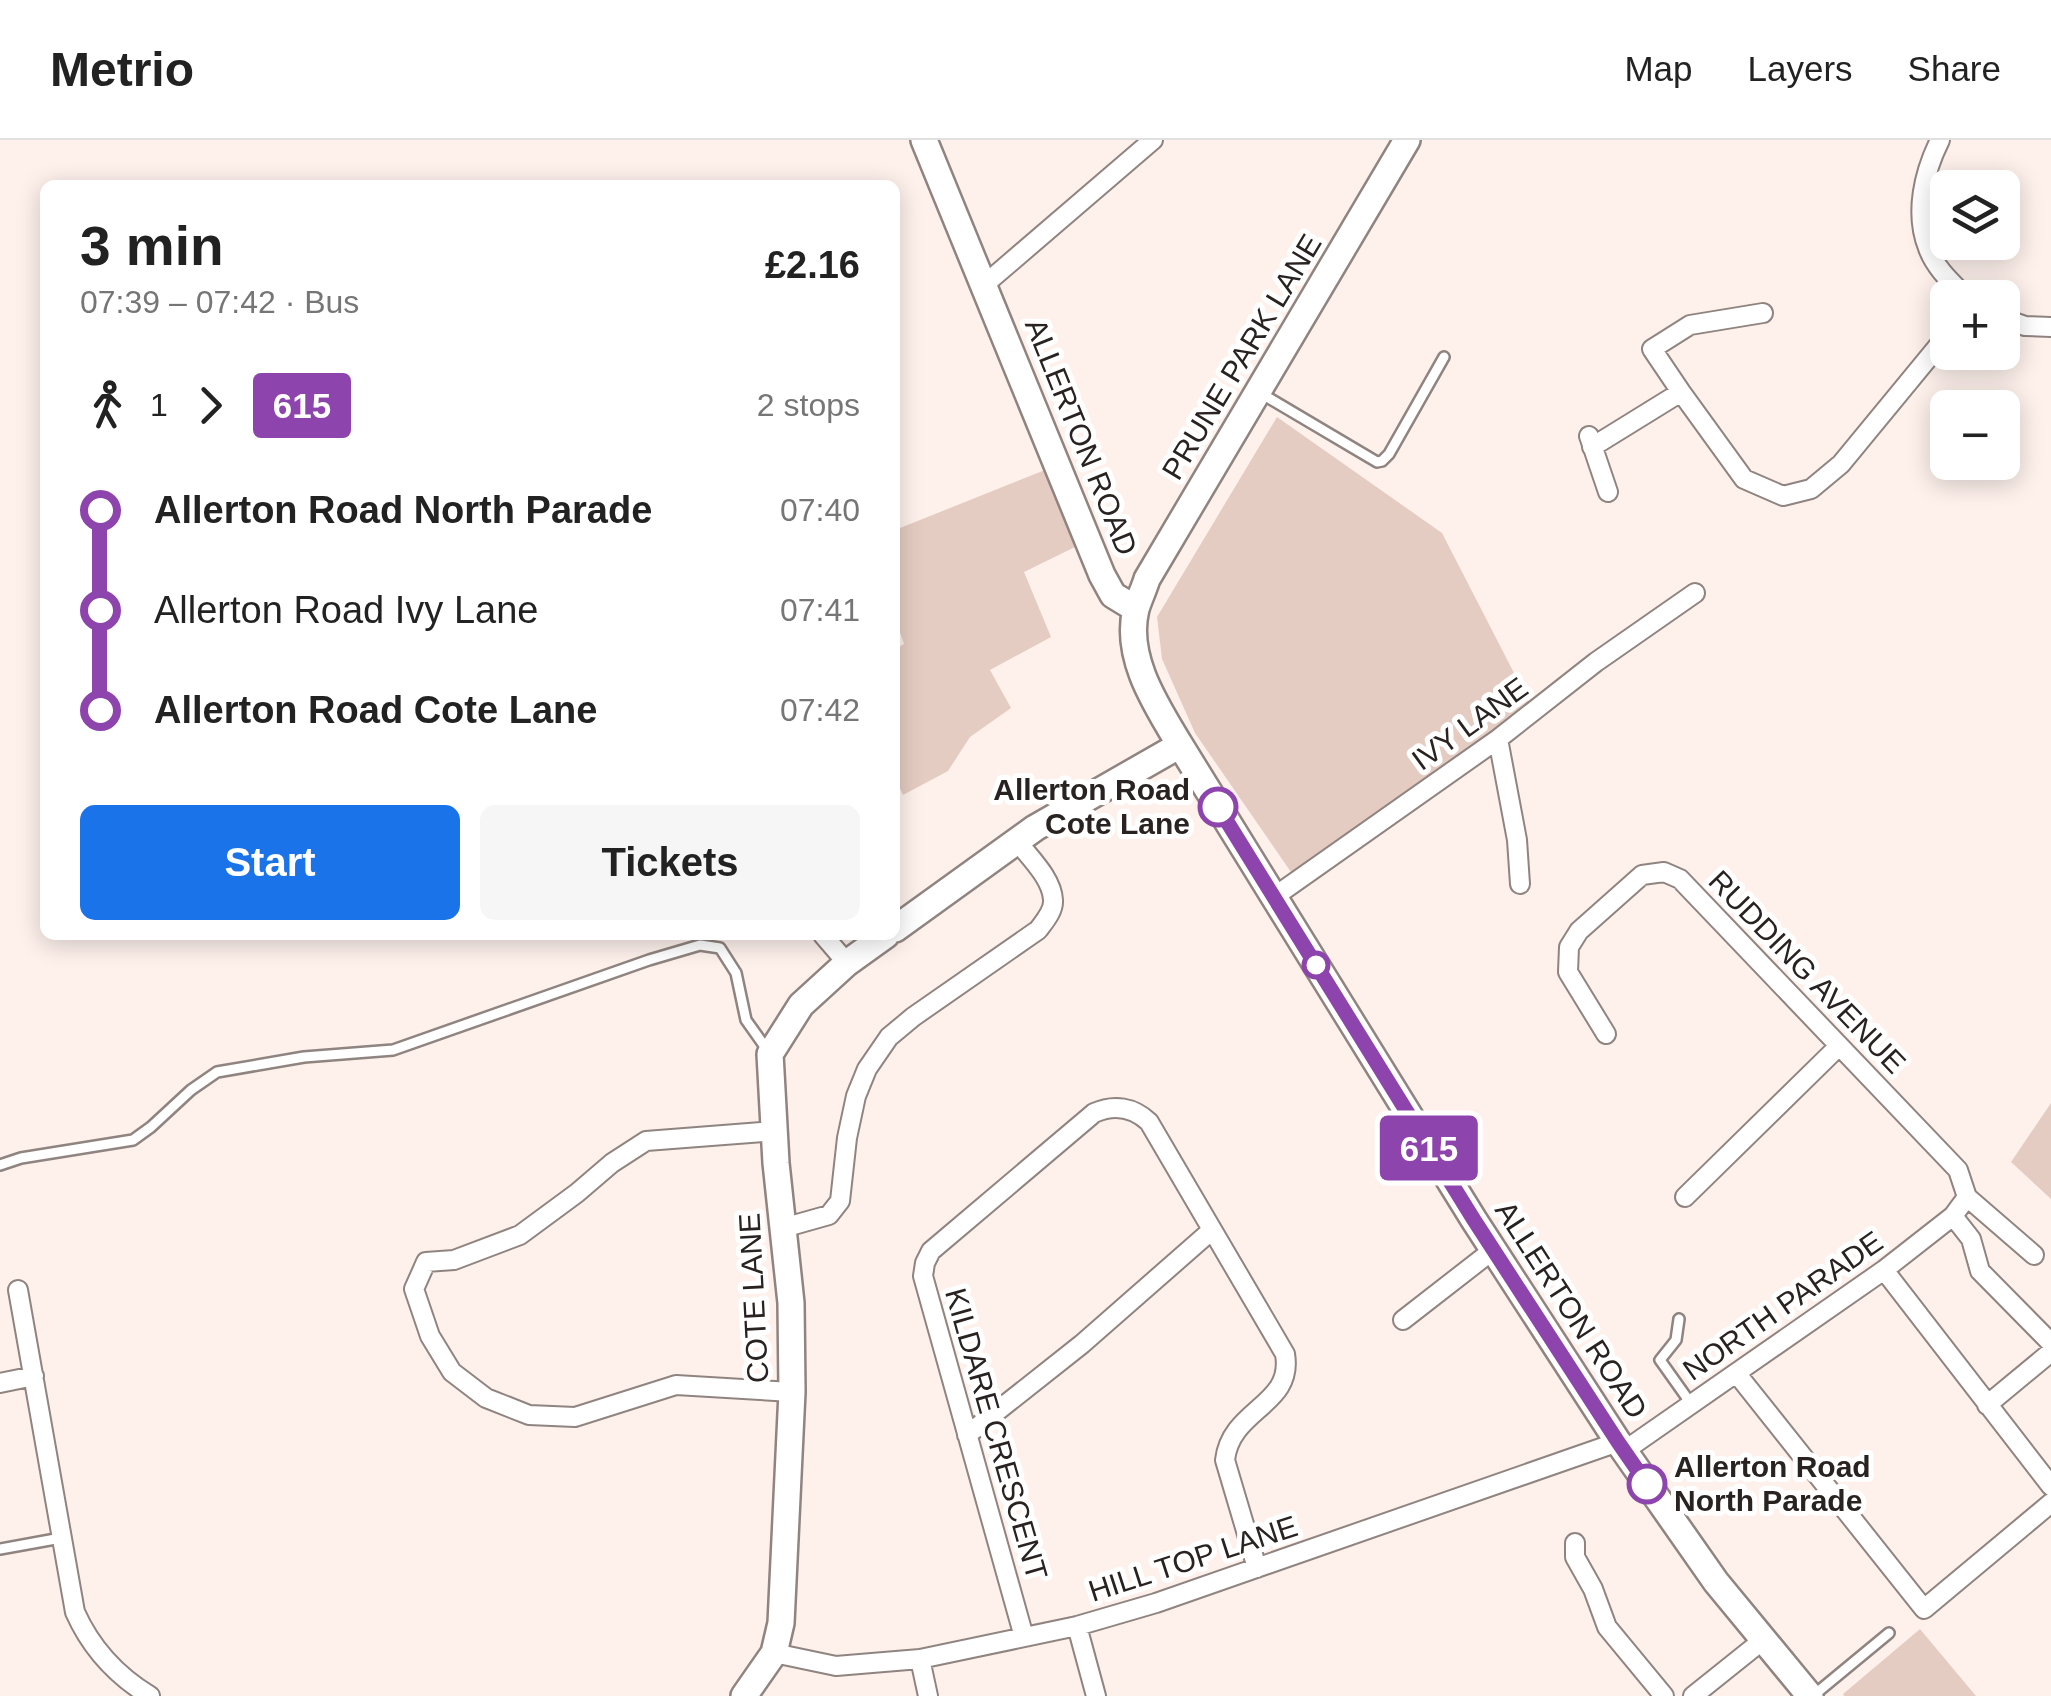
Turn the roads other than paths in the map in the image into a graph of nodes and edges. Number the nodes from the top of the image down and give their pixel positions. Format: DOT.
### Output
graph roads {
  1 [pos="924,140"];
  2 [pos="1153,140"];
  3 [pos="1408,140"];
  4 [pos="1940,140"];
  5 [pos="1950,280"];
  6 [pos="984,286"];
  7 [pos="1763,313"];
  8 [pos="2020,324"];
  9 [pos="2051,327"];
  10 [pos="1930,356"];
  11 [pos="1444,358"];
  12 [pos="1260,392"];
  13 [pos="1681,392"];
  14 [pos="1608,492"];
  15 [pos="1696,593"];
  16 [pos="1136,609"];
  17 [pos="1498,739"];
  18 [pos="1180,744"];
  19 [pos="1017,841"];
  20 [pos="1520,884"];
  21 [pos="1274,898"];
  22 [pos="900,925"];
  23 [pos="826,940"];
  24 [pos="879,940"];
  25 [pos="847,964"];
  26 [pos="1606,1034"];
  27 [pos="1839,1046"];
  28 [pos="770,1054"];
  29 [pos="775,1131"];
  30 [pos="0,1165"];
  31 [pos="1967,1197"];
  32 [pos="1685,1198"];
  33 [pos="1953,1216"];
  34 [pos="783,1228"];
  35 [pos="1212,1230"];
  36 [pos="1493,1250"];
  37 [pos="2034,1255"];
  38 [pos="1884,1270"];
  39 [pos="18,1290"];
  40 [pos="1679,1319"];
  41 [pos="1403,1320"];
  42 [pos="2051,1343"];
  43 [pos="2051,1352"];
  44 [pos="1736,1374"];
  45 [pos="34,1376"];
  46 [pos="0,1383"];
  47 [pos="792,1392"];
  48 [pos="1692,1405"];
  49 [pos="1988,1405"];
  50 [pos="966,1435"];
  51 [pos="1621,1447"];
  52 [pos="2051,1486"];
  53 [pos="2051,1503"];
  54 [pos="61,1538"];
  55 [pos="1575,1544"];
  56 [pos="0,1549"];
  57 [pos="1257,1568"];
  58 [pos="1077,1626"];
  59 [pos="1889,1633"];
  60 [pos="1024,1637"];
  61 [pos="1763,1640"];
  62 [pos="774,1653"];
  63 [pos="920,1659"];
  64 [pos="150,1696"];
  65 [pos="744,1696"];
  66 [pos="928,1696"];
  67 [pos="1096,1696"];
  68 [pos="1664,1696"];
  69 [pos="1694,1696"];
  70 [pos="1811,1696"];
  1 -- 6 [label="street, ALLERTON ROAD"];
  2 -- 6 [label="street"];
  3 -- 12 [label="street, PRUNE PARK LANE"];
  4 -- 5 [label="street"];
  6 -- 16 [label="street, ALLERTON ROAD"];
  7 -- 13 [label="street"];
  8 -- 9 [label="street"];
  10 -- 13 [label="street"];
  11 -- 12 [label="lane"];
  12 -- 16 [label="street, PRUNE PARK LANE"];
  13 -- 14 [label="street"];
  15 -- 17 [label="street, IVY LANE"];
  16 -- 18 [label="street, ALLERTON ROAD"];
  17 -- 20 [label="street"];
  17 -- 21 [label="street, IVY LANE"];
  18 -- 19 [label="street"];
  18 -- 21 [label="street, ALLERTON ROAD"];
  19 -- 22 [label="street"];
  19 -- 34 [label="street"];
  21 -- 36 [label="street, ALLERTON ROAD"];
  23 -- 25 [label="street"];
  24 -- 25 [label="street"];
  25 -- 28 [label="street"];
  26 -- 27 [label="street, RUDDING AVENUE"];
  27 -- 31 [label="street, RUDDING AVENUE"];
  27 -- 32 [label="street"];
  28 -- 29 [label="street, COTE LANE"];
  28 -- 30 [label="lane"];
  29 -- 34 [label="street, COTE LANE"];
  29 -- 47 [label="street"];
  31 -- 33 [label="street, NORTH PARADE"];
  31 -- 37 [label="street, RUDDING AVENUE"];
  33 -- 38 [label="street, NORTH PARADE"];
  33 -- 42 [label="street"];
  34 -- 47 [label="street, COTE LANE"];
  35 -- 50 [label="street"];
  35 -- 50 [label="street, KILDARE CRESCENT"];
  35 -- 57 [label="street, KILDARE CRESCENT"];
  36 -- 41 [label="street"];
  36 -- 51 [label="street, ALLERTON ROAD"];
  38 -- 44 [label="street, NORTH PARADE"];
  38 -- 49 [label="street"];
  39 -- 45 [label="street"];
  40 -- 48 [label="lane"];
  43 -- 49 [label="street"];
  44 -- 48 [label="street, NORTH PARADE"];
  44 -- 53 [label="street"];
  45 -- 46 [label="street"];
  45 -- 54 [label="street"];
  47 -- 62 [label="street, COTE LANE"];
  48 -- 51 [label="street, NORTH PARADE"];
  49 -- 52 [label="street"];
  50 -- 60 [label="street, KILDARE CRESCENT"];
  51 -- 57 [label="street, HILL TOP LANE"];
  51 -- 61 [label="street, ALLERTON ROAD"];
  54 -- 56 [label="lane"];
  54 -- 64 [label="street"];
  55 -- 68 [label="street"];
  57 -- 58 [label="street, HILL TOP LANE"];
  58 -- 60 [label="street, HILL TOP LANE"];
  58 -- 67 [label="street"];
  59 -- 70 [label="lane"];
  60 -- 63 [label="street, HILL TOP LANE"];
  61 -- 69 [label="street"];
  61 -- 70 [label="street, ALLERTON ROAD"];
  62 -- 63 [label="street, HILL TOP LANE"];
  62 -- 65 [label="street, COTE LANE"];
  63 -- 66 [label="street"];
}
